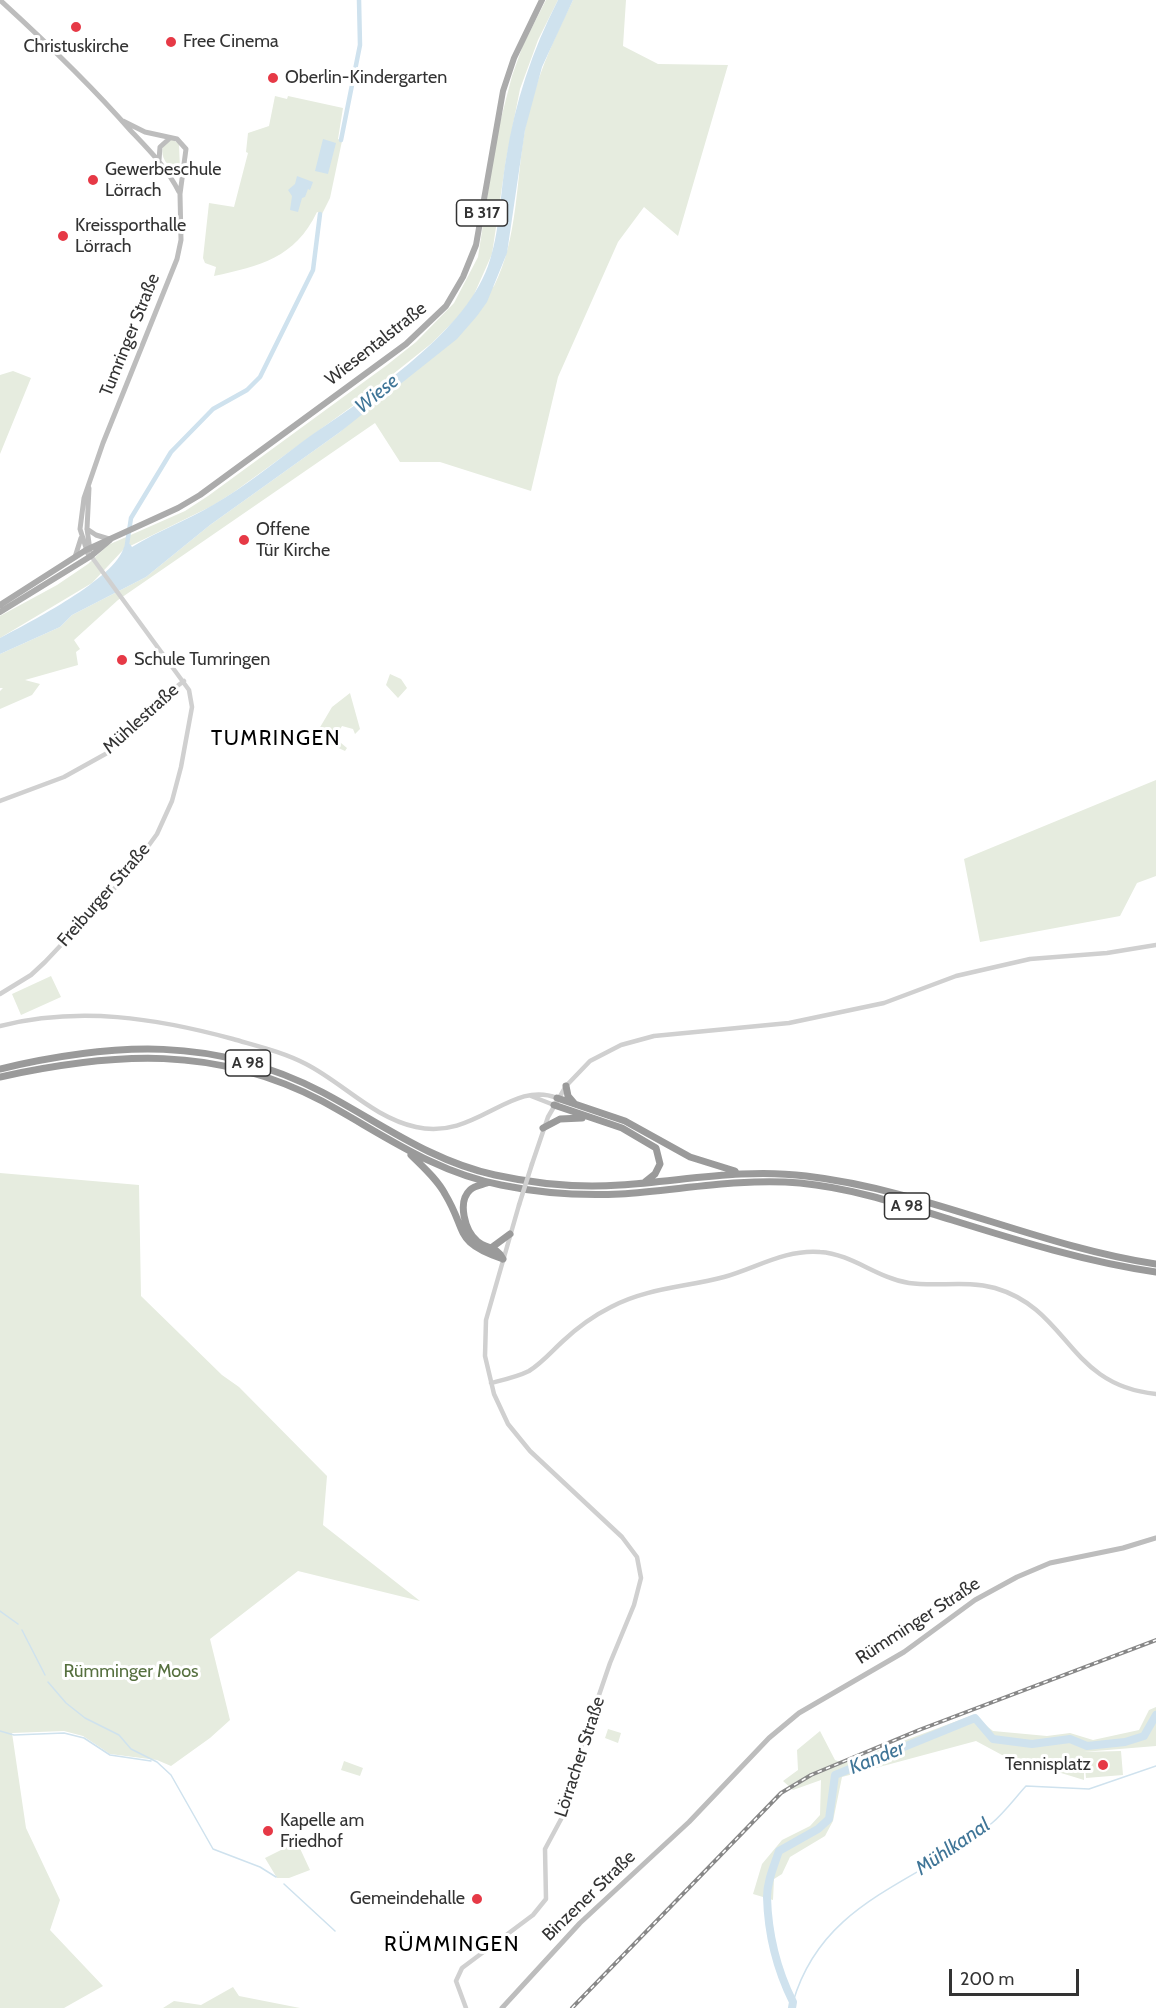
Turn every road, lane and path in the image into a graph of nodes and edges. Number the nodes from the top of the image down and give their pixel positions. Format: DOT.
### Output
graph roads {
  1 [pos="0,0"];
  2 [pos="542,0"];
  3 [pos="123,120"];
  4 [pos="173,137"];
  5 [pos="159,160"];
  6 [pos="169,172"];
  7 [pos="182,175"];
  8 [pos="180,194"];
  9 [pos="85,507"];
  10 [pos="87,529"];
  11 [pos="81,537"];
  12 [pos="111,538"];
  13 [pos="88,549"];
  14 [pos="91,556"];
  15 [pos="75,557"];
  16 [pos="0,605"];
  17 [pos="0,612"];
  18 [pos="184,681"];
  19 [pos="0,801"];
  20 [pos="1156,945"];
  21 [pos="0,994"];
  22 [pos="0,1026"];
  23 [pos="0,1069"];
  24 [pos="0,1077"];
  25 [pos="566,1086"];
  26 [pos="556,1102"];
  27 [pos="575,1105"];
  28 [pos="587,1118"];
  29 [pos="543,1128"];
  30 [pos="407,1151"];
  31 [pos="743,1173"];
  32 [pos="645,1182"];
  33 [pos="488,1183"];
  34 [pos="510,1234"];
  35 [pos="491,1248"];
  36 [pos="503,1259"];
  37 [pos="1156,1264"];
  38 [pos="1156,1272"];
  39 [pos="490,1383"];
  40 [pos="1156,1394"];
  41 [pos="1156,1538"];
  42 [pos="701,1809"];
  43 [pos="466,2008"];
  44 [pos="502,2008"];
  1 -- 3 [label="main road, Tumringer Straße"];
  2 -- 12 [label="main road, Wiesentalstraße / B 317"];
  3 -- 4 [label="main road"];
  3 -- 5 [label="main road, Tumringer Straße"];
  4 -- 5 [label="main road"];
  4 -- 7 [label="main road, Tumringer Straße"];
  5 -- 6 [label="main road, Tumringer Straße"];
  6 -- 7 [label="main road"];
  6 -- 8 [label="main road, Tumringer Straße"];
  7 -- 8 [label="main road, Tumringer Straße"];
  8 -- 9 [label="main road, Tumringer Straße"];
  9 -- 10 [label="main road, Tumringer Straße"];
  9 -- 11 [label="main road, Tumringer Straße"];
  10 -- 12 [label="main road"];
  10 -- 13 [label="main road, Tumringer Straße"];
  11 -- 13 [label="main road, Tumringer Straße"];
  11 -- 15 [label="main road"];
  12 -- 13 [label="main road, B 317"];
  12 -- 14 [label="main road, B 317"];
  13 -- 14 [label="main road, Tumringer Straße"];
  13 -- 15 [label="main road, B 317"];
  14 -- 17 [label="main road, B 317"];
  14 -- 18 [label="street, Freiburger Straße"];
  15 -- 16 [label="main road, B 317"];
  18 -- 19 [label="street, Mühlestraße"];
  18 -- 21 [label="street, Freiburger Straße"];
  20 -- 25 [label="street, Lörracher Straße"];
  22 -- 26 [label="street"];
  23 -- 32 [label="highway, A 98"];
  24 -- 30 [label="highway, A 98"];
  25 -- 26 [label="street, Lörracher Straße"];
  25 -- 27 [label="highway"];
  26 -- 27 [label="highway"];
  26 -- 28 [label="highway"];
  26 -- 29 [label="street, Lörracher Straße"];
  27 -- 31 [label="highway"];
  28 -- 29 [label="highway"];
  28 -- 32 [label="highway"];
  29 -- 34 [label="street, Lörracher Straße, bridge"];
  30 -- 33 [label="highway, A 98"];
  30 -- 36 [label="highway"];
  31 -- 32 [label="highway, A 98"];
  31 -- 37 [label="highway, A 98"];
  33 -- 35 [label="highway"];
  33 -- 38 [label="highway, A 98"];
  34 -- 35 [label="highway"];
  34 -- 36 [label="street, Lörracher Straße"];
  35 -- 36 [label="highway"];
  36 -- 39 [label="street, Lörracher Straße"];
  39 -- 40 [label="street"];
  39 -- 43 [label="street, Lörracher Straße"];
  41 -- 42 [label="main road, Rümminger Straße"];
  42 -- 44 [label="main road, Binzener Straße"];
}
